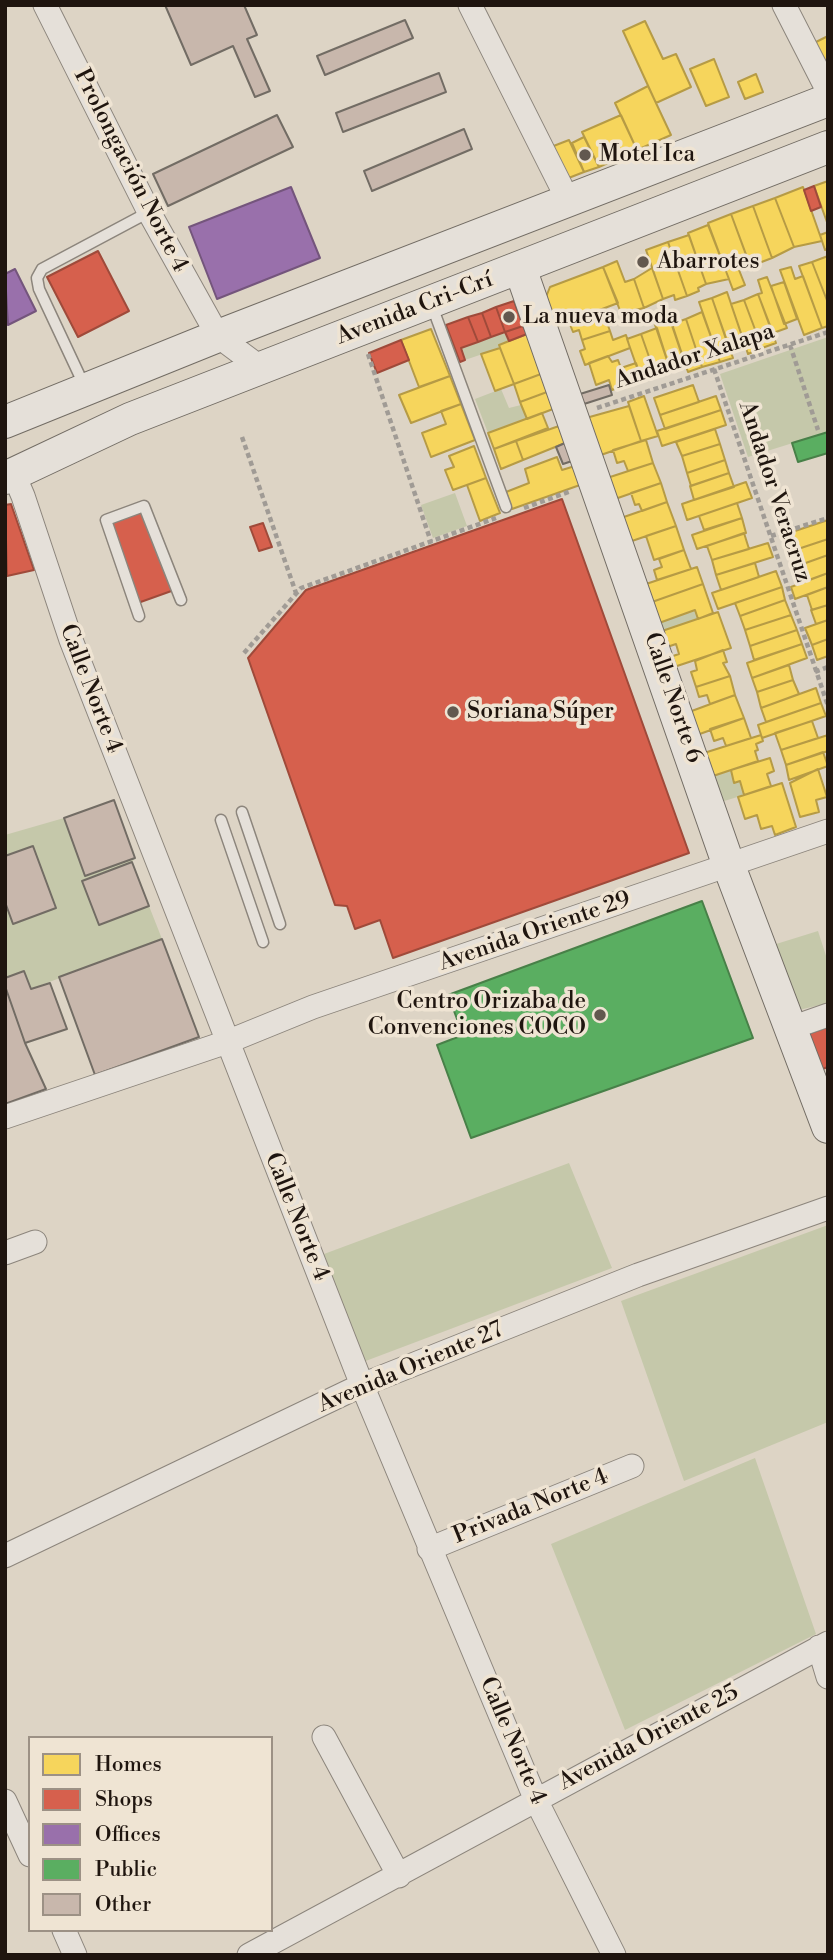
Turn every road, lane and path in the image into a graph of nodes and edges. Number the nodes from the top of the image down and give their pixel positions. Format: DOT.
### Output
graph roads {
  1 [pos="45,5"];
  2 [pos="470,5"];
  3 [pos="784,5"];
  4 [pos="828,91"];
  5 [pos="828,100"];
  6 [pos="828,147"];
  7 [pos="569,202"];
  8 [pos="149,212"];
  9 [pos="520,268"];
  10 [pos="431,303"];
  11 [pos="360,331"];
  12 [pos="828,332"];
  13 [pos="218,336"];
  14 [pos="790,345"];
  15 [pos="261,368"];
  16 [pos="715,369"];
  17 [pos="85,388"];
  18 [pos="573,416"];
  19 [pos="5,422"];
  20 [pos="818,430"];
  21 [pos="242,437"];
  22 [pos="8,475"];
  23 [pos="567,493"];
  24 [pos="519,510"];
  25 [pos="506,511"];
  26 [pos="828,518"];
  27 [pos="771,536"];
  28 [pos="431,542"];
  29 [pos="296,596"];
  30 [pos="181,600"];
  31 [pos="139,616"];
  32 [pos="244,653"];
  33 [pos="828,667"];
  34 [pos="815,672"];
  35 [pos="828,706"];
  36 [pos="242,812"];
  37 [pos="221,820"];
  38 [pos="828,831"];
  39 [pos="729,866"];
  40 [pos="280,924"];
  41 [pos="262,942"];
  42 [pos="828,1015"];
  43 [pos="791,1028"];
  44 [pos="227,1042"];
  45 [pos="5,1117"];
  46 [pos="828,1127"];
  47 [pos="828,1208"];
  48 [pos="35,1242"];
  49 [pos="5,1253"];
  50 [pos="362,1385"];
  51 [pos="632,1466"];
  52 [pos="429,1549"];
  53 [pos="5,1556"];
  54 [pos="823,1645"];
  55 [pos="828,1677"];
  56 [pos="324,1737"];
  57 [pos="536,1798"];
  58 [pos="5,1801"];
  59 [pos="28,1851"];
  60 [pos="399,1876"];
  61 [pos="65,1932"];
  62 [pos="75,1955"];
  63 [pos="249,1955"];
  64 [pos="614,1955"];
  1 -- 8 [label="street, Prolongación Norte 4"];
  2 -- 7 [label="street"];
  3 -- 4 [label="street"];
  5 -- 7 [label="main road, Avenida Cri-Crí"];
  6 -- 9 [label="main road, Avenida Cri-Crí"];
  7 -- 13 [label="main road, Avenida Cri-Crí"];
  8 -- 13 [label="street, Prolongación Norte 4"];
  8 -- 17 [label="lane"];
  9 -- 10 [label="main road, Avenida Cri-Crí"];
  9 -- 18 [label="main road, Calle Norte 6"];
  10 -- 11 [label="main road, Avenida Cri-Crí"];
  10 -- 25 [label="lane"];
  11 -- 15 [label="main road, Avenida Cri-Crí"];
  11 -- 28 [label="path"];
  12 -- 14 [label="path, Andador Xalapa"];
  13 -- 15 [label="street"];
  13 -- 17 [label="main road, Avenida Cri-Crí"];
  14 -- 16 [label="path, Andador Xalapa"];
  14 -- 20 [label="path"];
  15 -- 22 [label="main road, Avenida Cri-Crí"];
  16 -- 18 [label="path, Andador Xalapa"];
  16 -- 27 [label="path, Andador Veracruz"];
  17 -- 19 [label="main road, Avenida Cri-Crí"];
  18 -- 39 [label="main road, Calle Norte 6"];
  21 -- 29 [label="path"];
  22 -- 44 [label="street, Calle Norte 4"];
  23 -- 24 [label="path"];
  25 -- 28 [label="path"];
  26 -- 27 [label="path"];
  27 -- 34 [label="path, Andador Veracruz"];
  28 -- 29 [label="path"];
  29 -- 32 [label="path"];
  30 -- 31 [label="lane"];
  33 -- 34 [label="path"];
  34 -- 35 [label="path, Andador Veracruz"];
  36 -- 40 [label="lane"];
  37 -- 41 [label="lane"];
  38 -- 39 [label="street, Avenida Oriente 29"];
  39 -- 43 [label="main road, Calle Norte 6"];
  39 -- 44 [label="street, Avenida Oriente 29"];
  42 -- 43 [label="street"];
  43 -- 46 [label="main road, Calle Norte 6"];
  44 -- 45 [label="street, Avenida Oriente 29"];
  44 -- 50 [label="street, Calle Norte 4"];
  47 -- 50 [label="street, Avenida Oriente 27"];
  48 -- 49 [label="street"];
  50 -- 52 [label="street, Calle Norte 4"];
  50 -- 53 [label="street, Avenida Oriente 27"];
  51 -- 52 [label="street, Privada Norte 4"];
  52 -- 57 [label="street, Calle Norte 4"];
  54 -- 55 [label="street"];
  54 -- 57 [label="street, Avenida Oriente 25"];
  56 -- 60 [label="street"];
  57 -- 60 [label="street, Avenida Oriente 25"];
  57 -- 64 [label="street, Calle Norte 4"];
  58 -- 59 [label="street"];
  60 -- 63 [label="street, Avenida Oriente 25"];
  61 -- 62 [label="street"];
}
